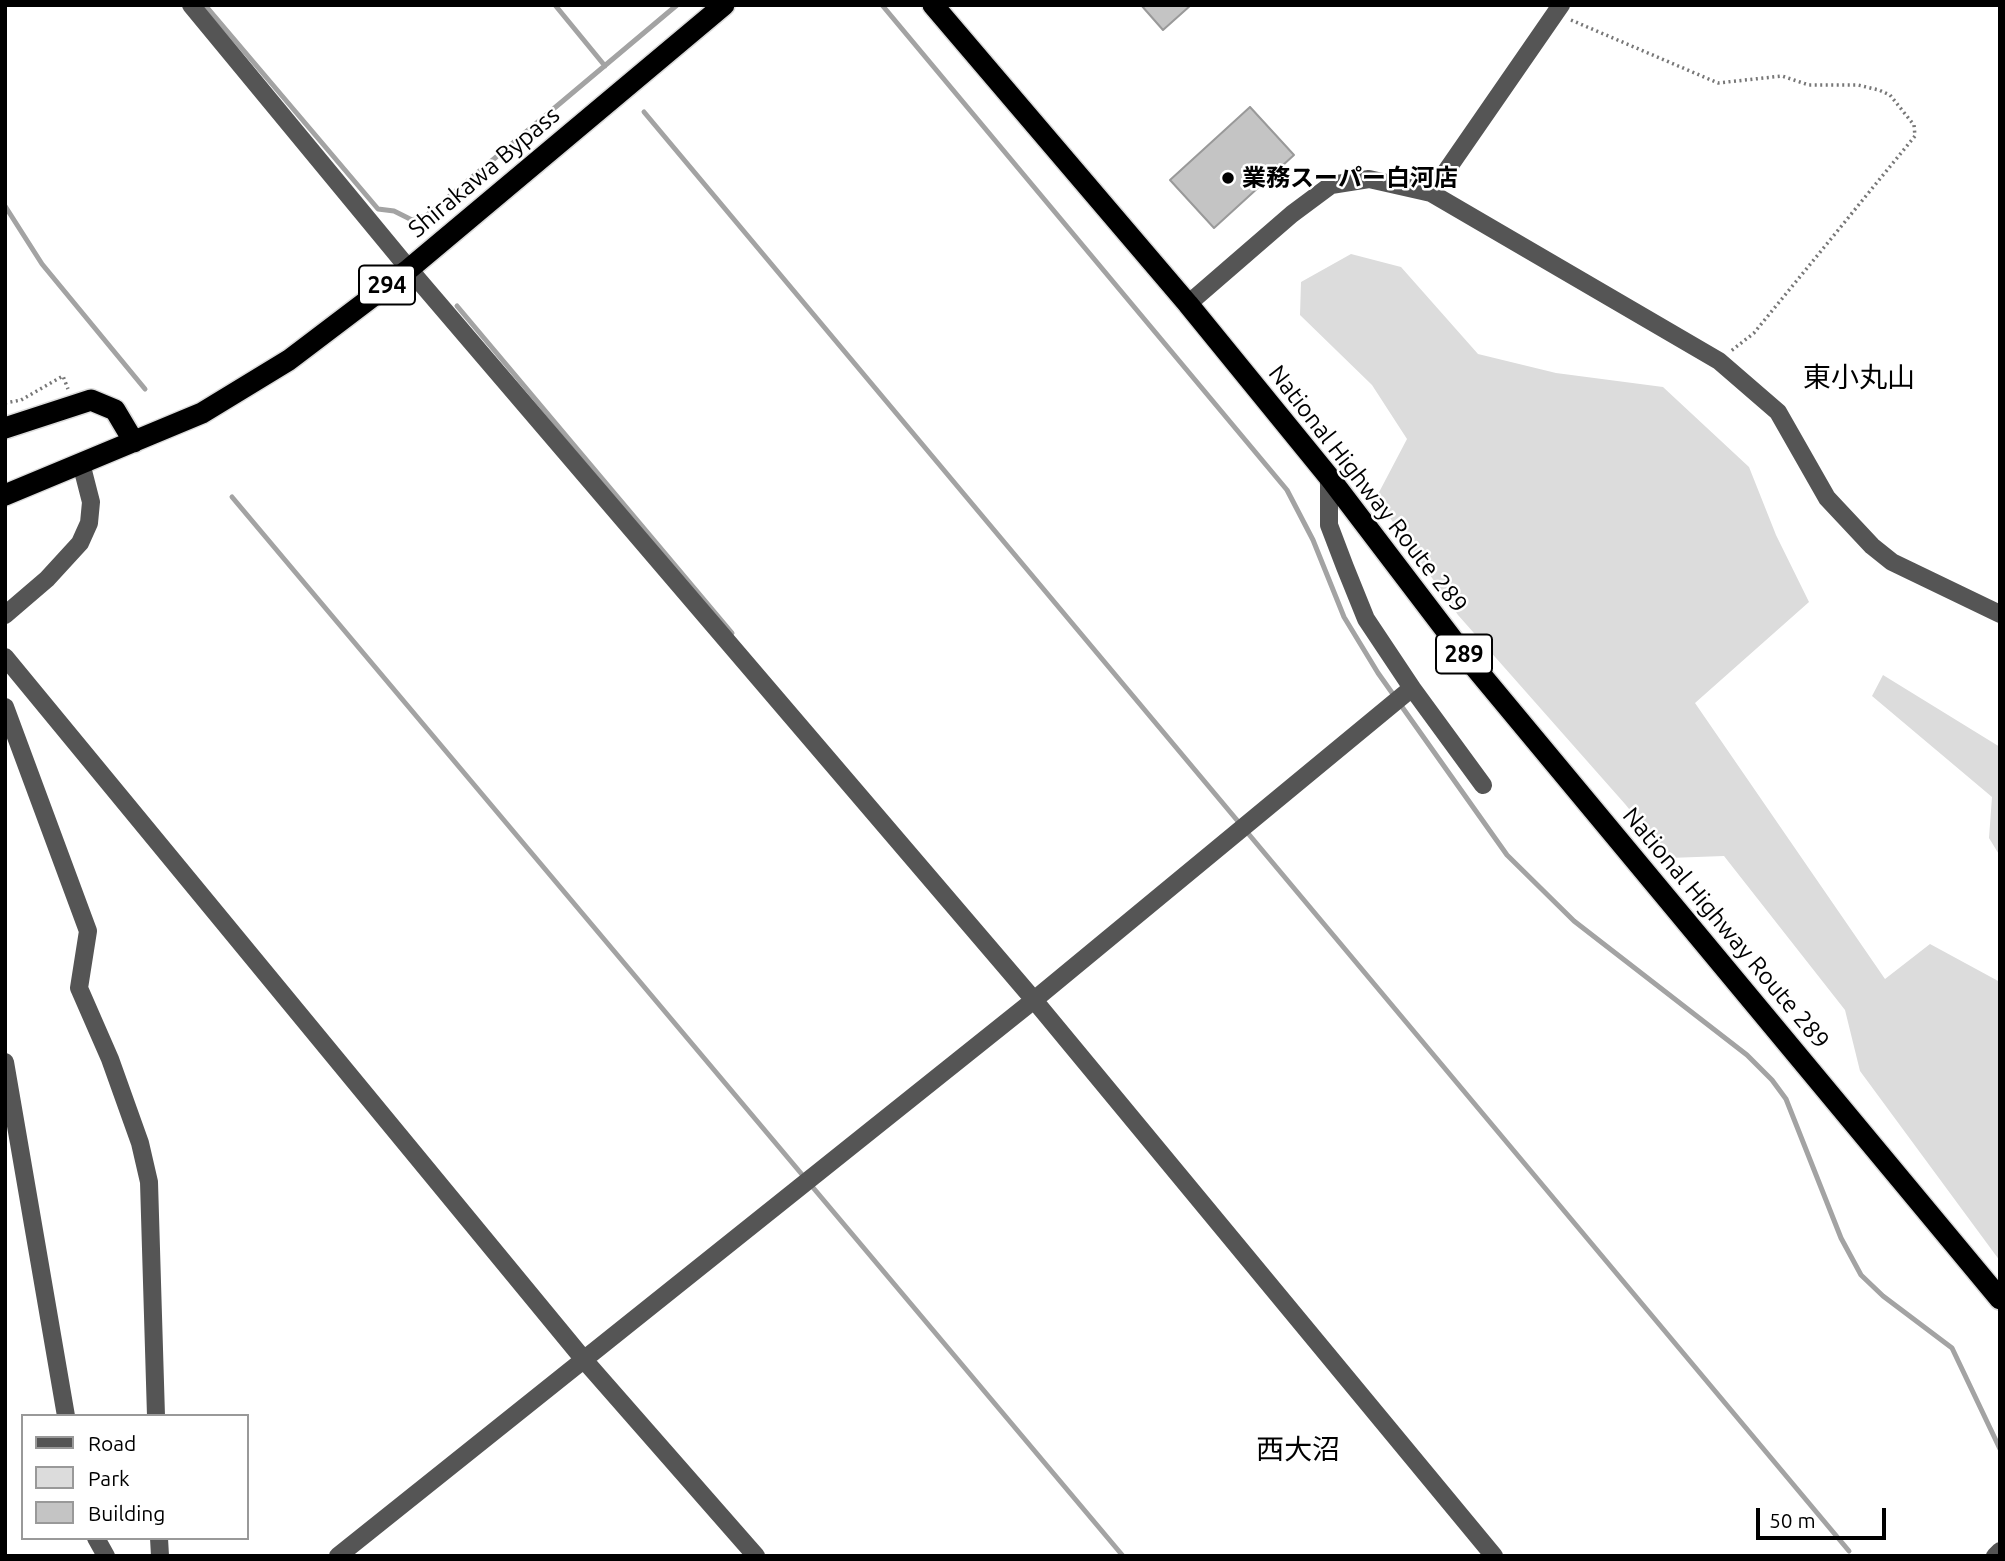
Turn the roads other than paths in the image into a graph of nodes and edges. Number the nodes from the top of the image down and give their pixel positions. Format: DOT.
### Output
graph roads {
  1 [pos="191,5"];
  2 [pos="724,5"];
  3 [pos="933,5"];
  4 [pos="1559,10"];
  5 [pos="1431,193"];
  6 [pos="409,269"];
  7 [pos="1188,304"];
  8 [pos="5,428"];
  9 [pos="134,442"];
  10 [pos="81,463"];
  11 [pos="1329,477"];
  12 [pos="5,495"];
  13 [pos="2000,614"];
  14 [pos="5,615"];
  15 [pos="5,657"];
  16 [pos="1412,688"];
  17 [pos="5,707"];
  18 [pos="1483,785"];
  19 [pos="1034,1000"];
  20 [pos="5,1062"];
  21 [pos="8,1094"];
  22 [pos="2000,1299"];
  23 [pos="585,1361"];
  24 [pos="66,1414"];
  25 [pos="156,1414"];
  26 [pos="97,1540"];
  27 [pos="2000,1551"];
  28 [pos="106,1556"];
  29 [pos="338,1556"];
  30 [pos="755,1556"];
  31 [pos="1494,1556"];
  32 [pos="1995,1556"];
  1 -- 6 [label="street"];
  2 -- 6 [label="highway, Shirakawa Bypass / 294"];
  3 -- 7 [label="highway, National Highway Route 289 / 289"];
  4 -- 5 [label="street"];
  5 -- 7 [label="street"];
  5 -- 13 [label="street"];
  6 -- 9 [label="highway, Shirakawa Bypass / 294"];
  6 -- 19 [label="street"];
  7 -- 11 [label="highway, National Highway Route 289 / 289"];
  8 -- 9 [label="highway"];
  9 -- 10 [label="highway, Shirakawa Bypass / 294"];
  10 -- 12 [label="highway, Shirakawa Bypass / 294"];
  10 -- 14 [label="street"];
  11 -- 16 [label="street"];
  11 -- 22 [label="highway, National Highway Route 289 / 289"];
  15 -- 23 [label="street"];
  16 -- 18 [label="street"];
  16 -- 19 [label="street"];
  17 -- 25 [label="street"];
  19 -- 23 [label="street"];
  19 -- 31 [label="street"];
  20 -- 21 [label="street"];
  21 -- 24 [label="street"];
  23 -- 29 [label="street"];
  23 -- 30 [label="street"];
  26 -- 28 [label="street"];
  27 -- 32 [label="street"];
}
